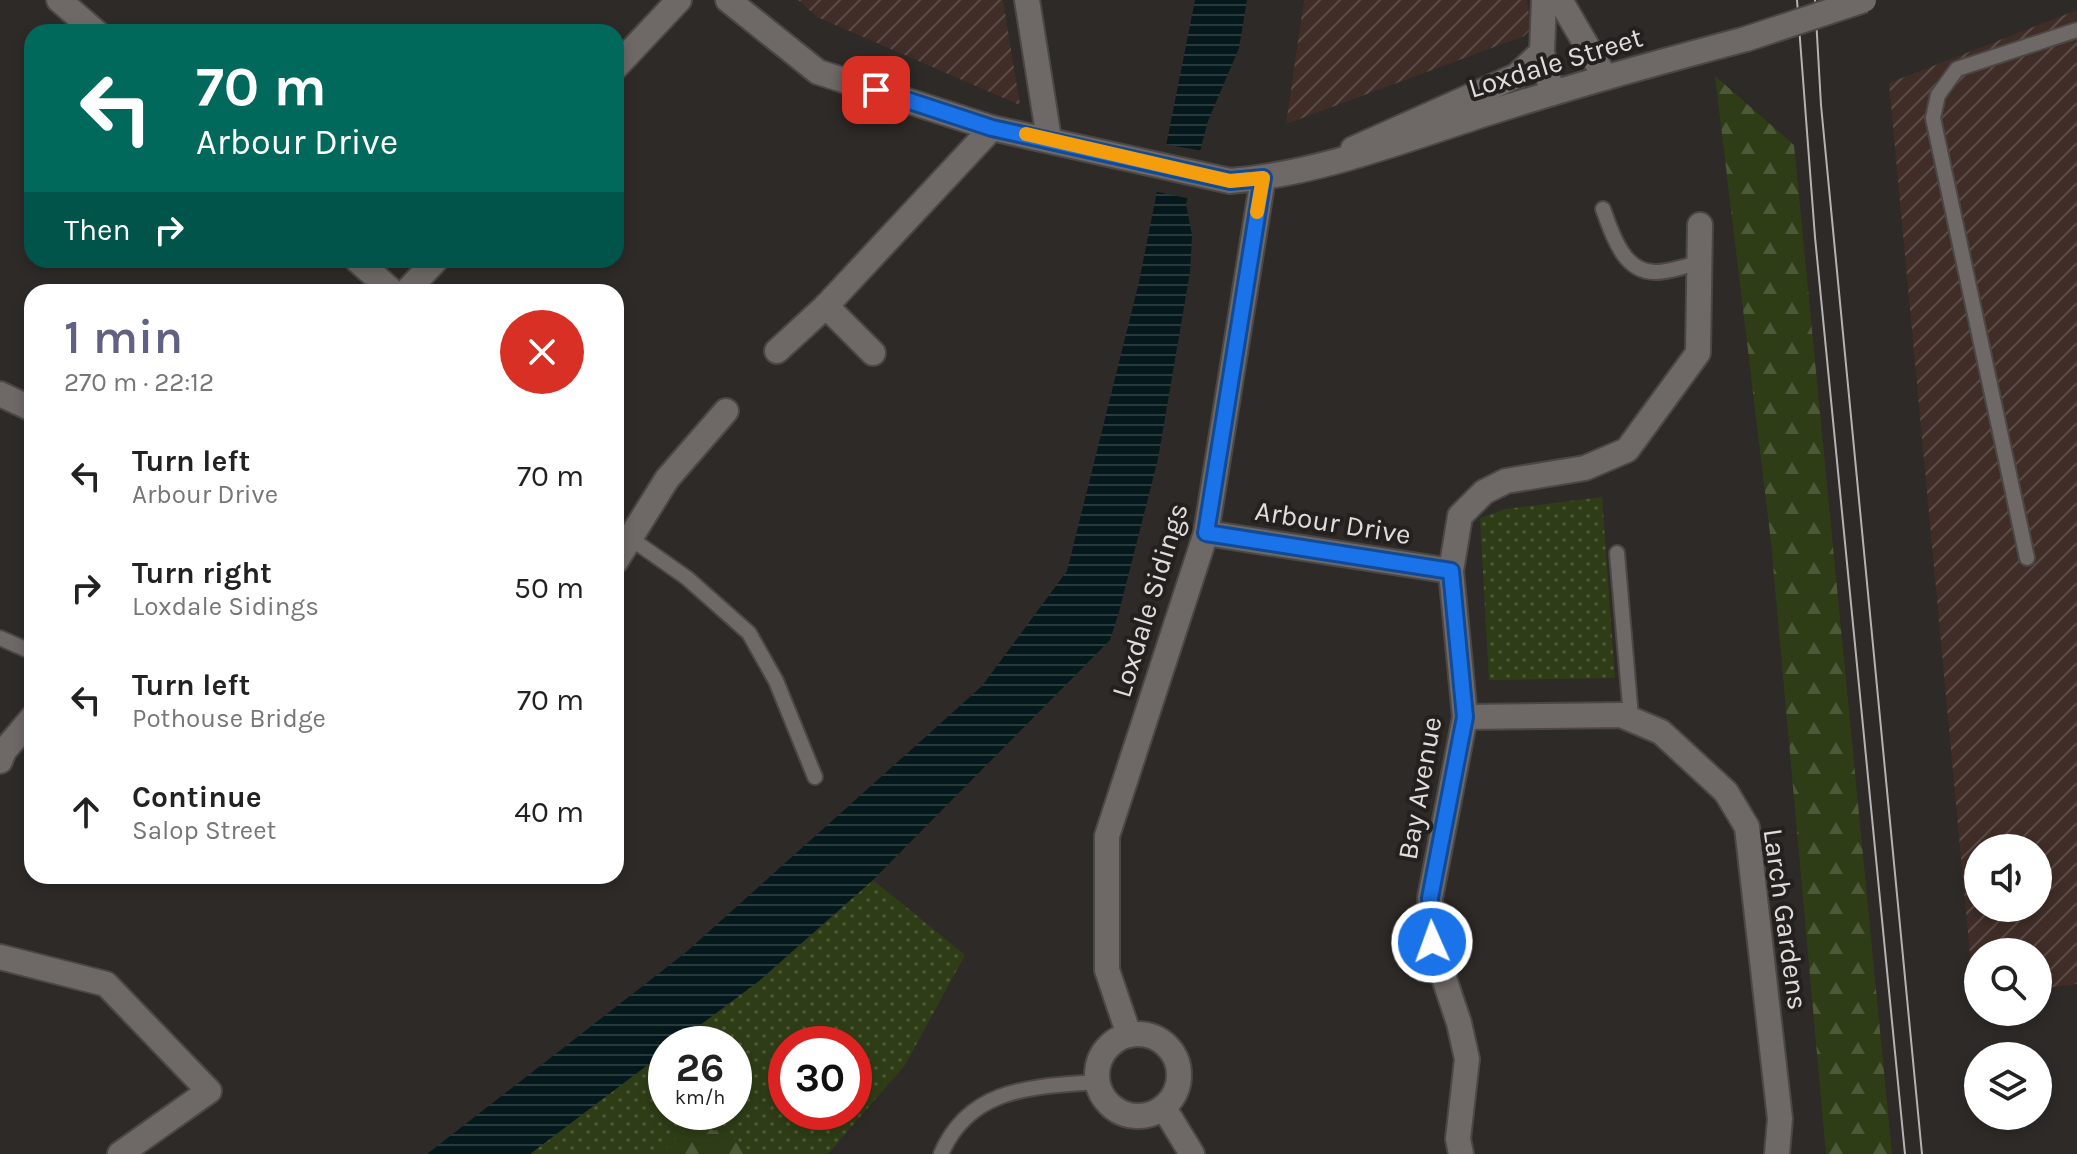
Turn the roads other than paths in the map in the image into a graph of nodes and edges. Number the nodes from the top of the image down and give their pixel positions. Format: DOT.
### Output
graph roads {
  1 [pos="59,0"];
  2 [pos="679,0"];
  3 [pos="728,0"];
  4 [pos="1027,0"];
  5 [pos="1544,0"];
  6 [pos="1560,0"];
  7 [pos="1864,0"];
  8 [pos="87,24"];
  9 [pos="2077,30"];
  10 [pos="1542,52"];
  11 [pos="624,58"];
  12 [pos="1605,77"];
  13 [pos="1552,93"];
  14 [pos="992,128"];
  15 [pos="1049,139"];
  16 [pos="1321,163"];
  17 [pos="1263,178"];
  18 [pos="1603,209"];
  19 [pos="1700,225"];
  20 [pos="1700,262"];
  21 [pos="366,268"];
  22 [pos="428,268"];
  23 [pos="384,284"];
  24 [pos="414,284"];
  25 [pos="826,306"];
  26 [pos="777,351"];
  27 [pos="873,353"];
  28 [pos="0,394"];
  29 [pos="24,405"];
  30 [pos="726,411"];
  31 [pos="1206,533"];
  32 [pos="630,538"];
  33 [pos="624,548"];
  34 [pos="1617,553"];
  35 [pos="2027,558"];
  36 [pos="1451,571"];
  37 [pos="0,638"];
  38 [pos="24,648"];
  39 [pos="1465,717"];
  40 [pos="1631,717"];
  41 [pos="24,727"];
  42 [pos="0,761"];
  43 [pos="815,777"];
  44 [pos="0,957"];
  45 [pos="1129,1035"];
  46 [pos="1098,1082"];
  47 [pos="1164,1108"];
  48 [pos="120,1154"];
  49 [pos="941,1154"];
  50 [pos="1192,1154"];
  51 [pos="1461,1154"];
  52 [pos="1777,1154"];
  1 -- 8 [label="street"];
  2 -- 11 [label="street"];
  3 -- 14 [label="street, Loxdale Street"];
  4 -- 15 [label="street"];
  5 -- 10 [label="street"];
  6 -- 12 [label="street"];
  7 -- 12 [label="street, Loxdale Street, bridge"];
  9 -- 35 [label="lane"];
  10 -- 13 [label="street"];
  10 -- 16 [label="street"];
  12 -- 13 [label="street, Loxdale Street"];
  13 -- 16 [label="street, Loxdale Street"];
  14 -- 15 [label="street, Loxdale Street"];
  14 -- 25 [label="street"];
  15 -- 17 [label="street, Loxdale Street"];
  16 -- 17 [label="street, Loxdale Street"];
  17 -- 31 [label="street, Loxdale Sidings"];
  18 -- 20 [label="lane"];
  19 -- 20 [label="street, Bay Avenue"];
  20 -- 36 [label="street, Bay Avenue"];
  21 -- 23 [label="street"];
  22 -- 24 [label="street"];
  25 -- 26 [label="street"];
  25 -- 27 [label="street"];
  28 -- 29 [label="street"];
  30 -- 32 [label="street"];
  31 -- 36 [label="street, Arbour Drive"];
  31 -- 45 [label="street, Loxdale Sidings"];
  32 -- 33 [label="street"];
  32 -- 43 [label="lane"];
  34 -- 40 [label="lane"];
  36 -- 39 [label="street, Bay Avenue"];
  37 -- 38 [label="lane"];
  39 -- 40 [label="street, Larch Gardens"];
  39 -- 51 [label="street, Bay Avenue"];
  40 -- 52 [label="street, Larch Gardens"];
  41 -- 42 [label="street"];
  44 -- 48 [label="street"];
  45 -- 46 [label="street"];
  45 -- 47 [label="street"];
  46 -- 47 [label="street"];
  46 -- 49 [label="lane"];
  47 -- 50 [label="street"];
}
